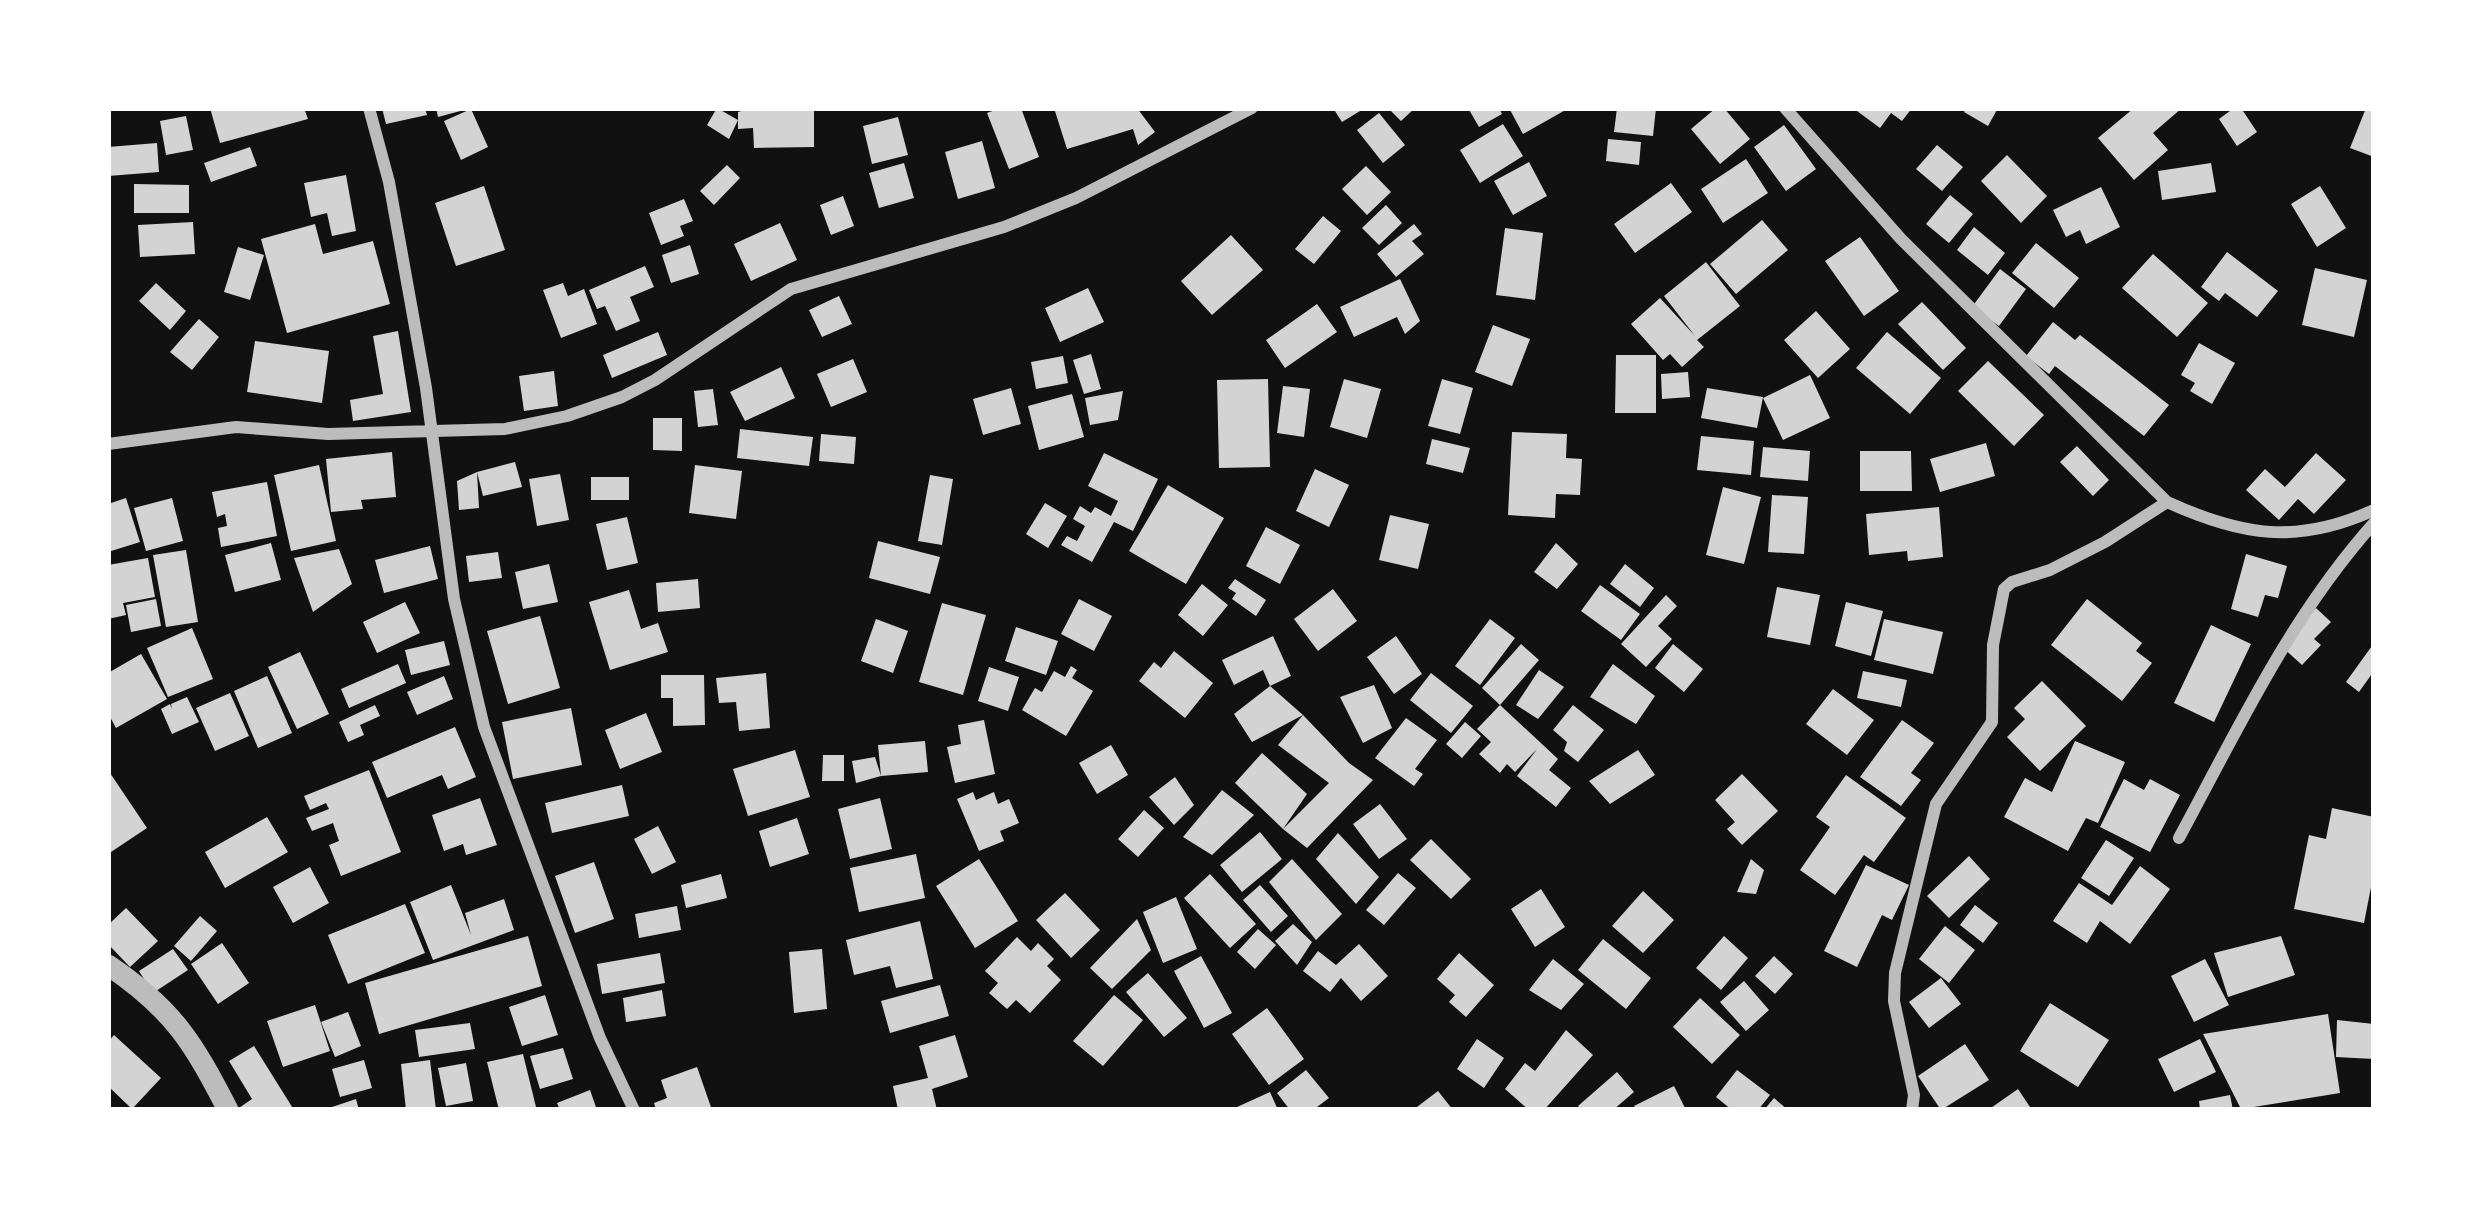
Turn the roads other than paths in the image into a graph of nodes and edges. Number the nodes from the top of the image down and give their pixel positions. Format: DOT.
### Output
graph roads {
  1 [pos="369,108"];
  2 [pos="1252,108"];
  3 [pos="1784,108"];
  4 [pos="430,430"];
  5 [pos="108,444"];
  6 [pos="2167,502"];
  7 [pos="2374,510"];
  8 [pos="2374,523"];
  9 [pos="2179,838"];
  10 [pos="108,965"];
  11 [pos="227,1110"];
  12 [pos="634,1110"];
  13 [pos="1912,1110"];
  1 -- 4 [label="street"];
  2 -- 4 [label="street"];
  3 -- 6 [label="street"];
  4 -- 5 [label="street"];
  4 -- 12 [label="street"];
  6 -- 7 [label="street"];
  6 -- 13 [label="street"];
  8 -- 9 [label="street"];
  10 -- 11 [label="street"];
}
